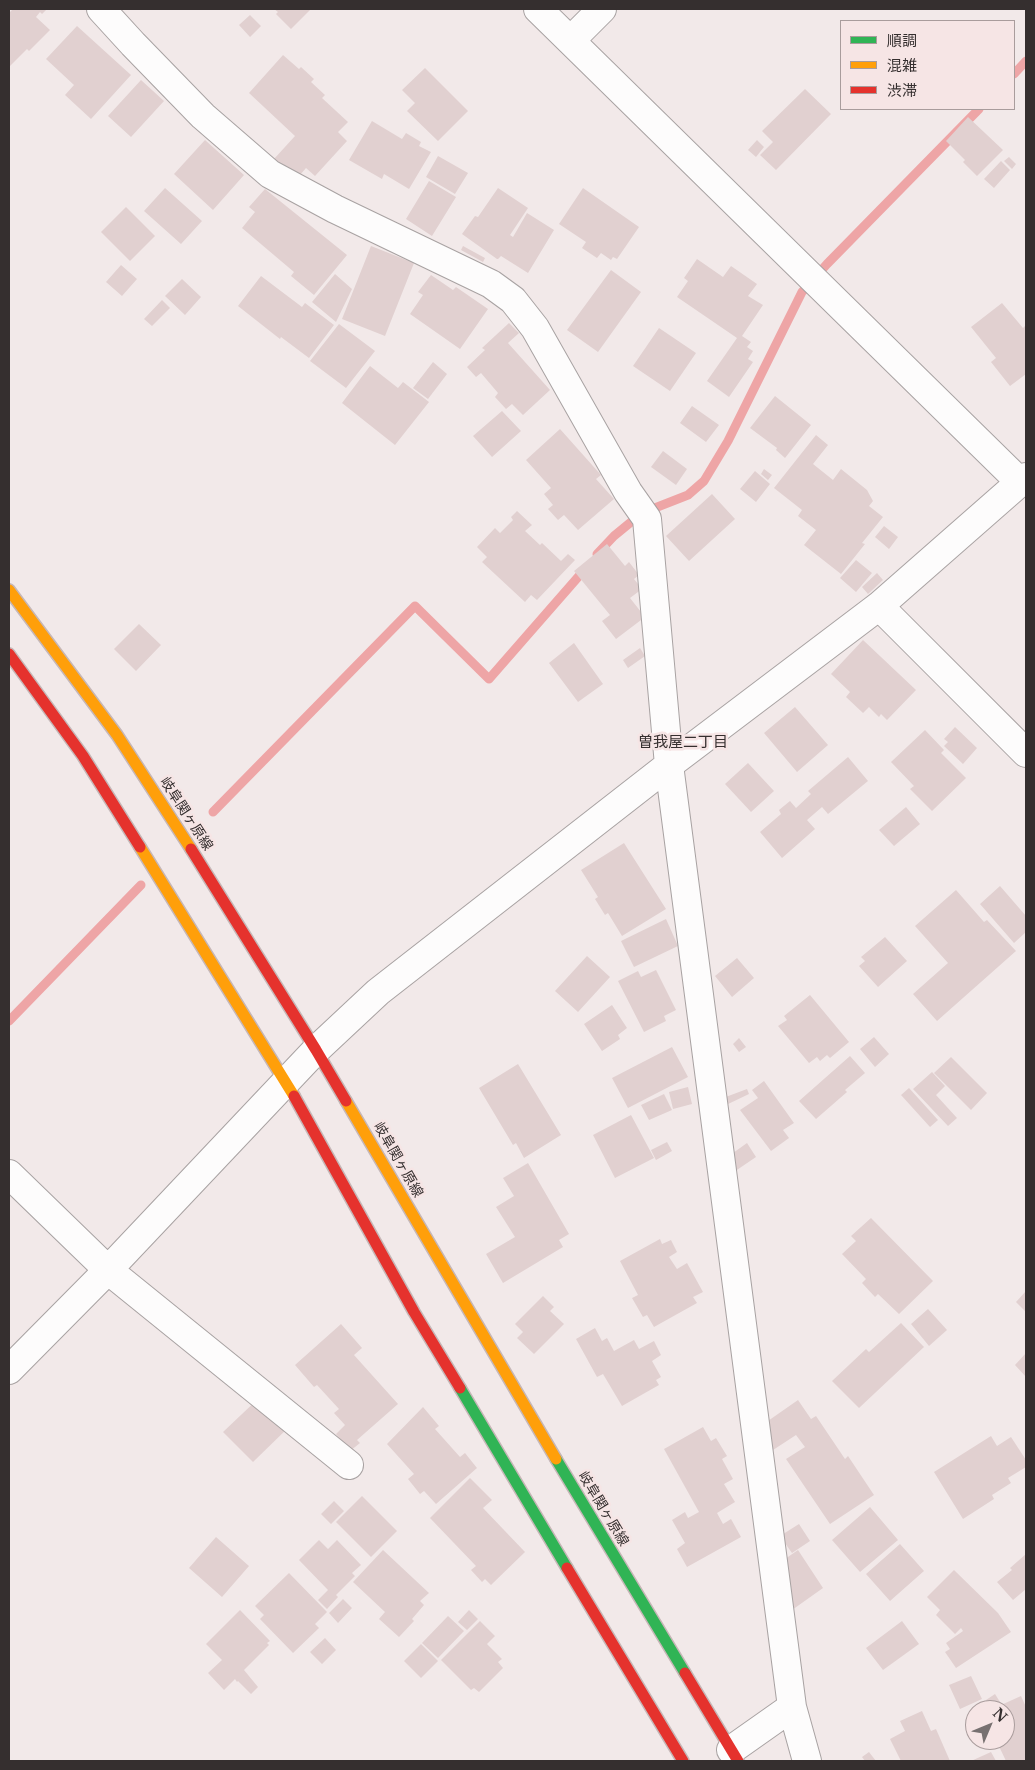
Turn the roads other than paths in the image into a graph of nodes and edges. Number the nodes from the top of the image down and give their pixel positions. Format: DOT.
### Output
graph roads {
  1 [pos="101,9"];
  2 [pos="538,9"];
  3 [pos="602,9"];
  4 [pos="571,40"];
  5 [pos="1023,480"];
  6 [pos="9,590"];
  7 [pos="879,606"];
  8 [pos="9,654"];
  9 [pos="1026,753"];
  10 [pos="670,766"];
  11 [pos="316,1050"];
  12 [pos="286,1082"];
  13 [pos="9,1174"];
  14 [pos="108,1270"];
  15 [pos="9,1370"];
  16 [pos="349,1465"];
  17 [pos="792,1707"];
  18 [pos="735,1756"];
  19 [pos="683,1761"];
  20 [pos="807,1761"];
  1 -- 10 [label="street"];
  2 -- 4 [label="street"];
  3 -- 4 [label="street"];
  4 -- 5 [label="street"];
  5 -- 7 [label="street"];
  6 -- 11 [label="main road, 岐阜関ヶ原線"];
  7 -- 9 [label="street"];
  7 -- 10 [label="street"];
  8 -- 12 [label="main road"];
  10 -- 11 [label="street"];
  10 -- 17 [label="street"];
  11 -- 12 [label="street"];
  11 -- 18 [label="main road, 岐阜関ヶ原線"];
  12 -- 14 [label="street"];
  12 -- 19 [label="main road"];
  13 -- 14 [label="street"];
  14 -- 15 [label="street"];
  14 -- 16 [label="street"];
  17 -- 18 [label="street"];
  17 -- 20 [label="street"];
}
